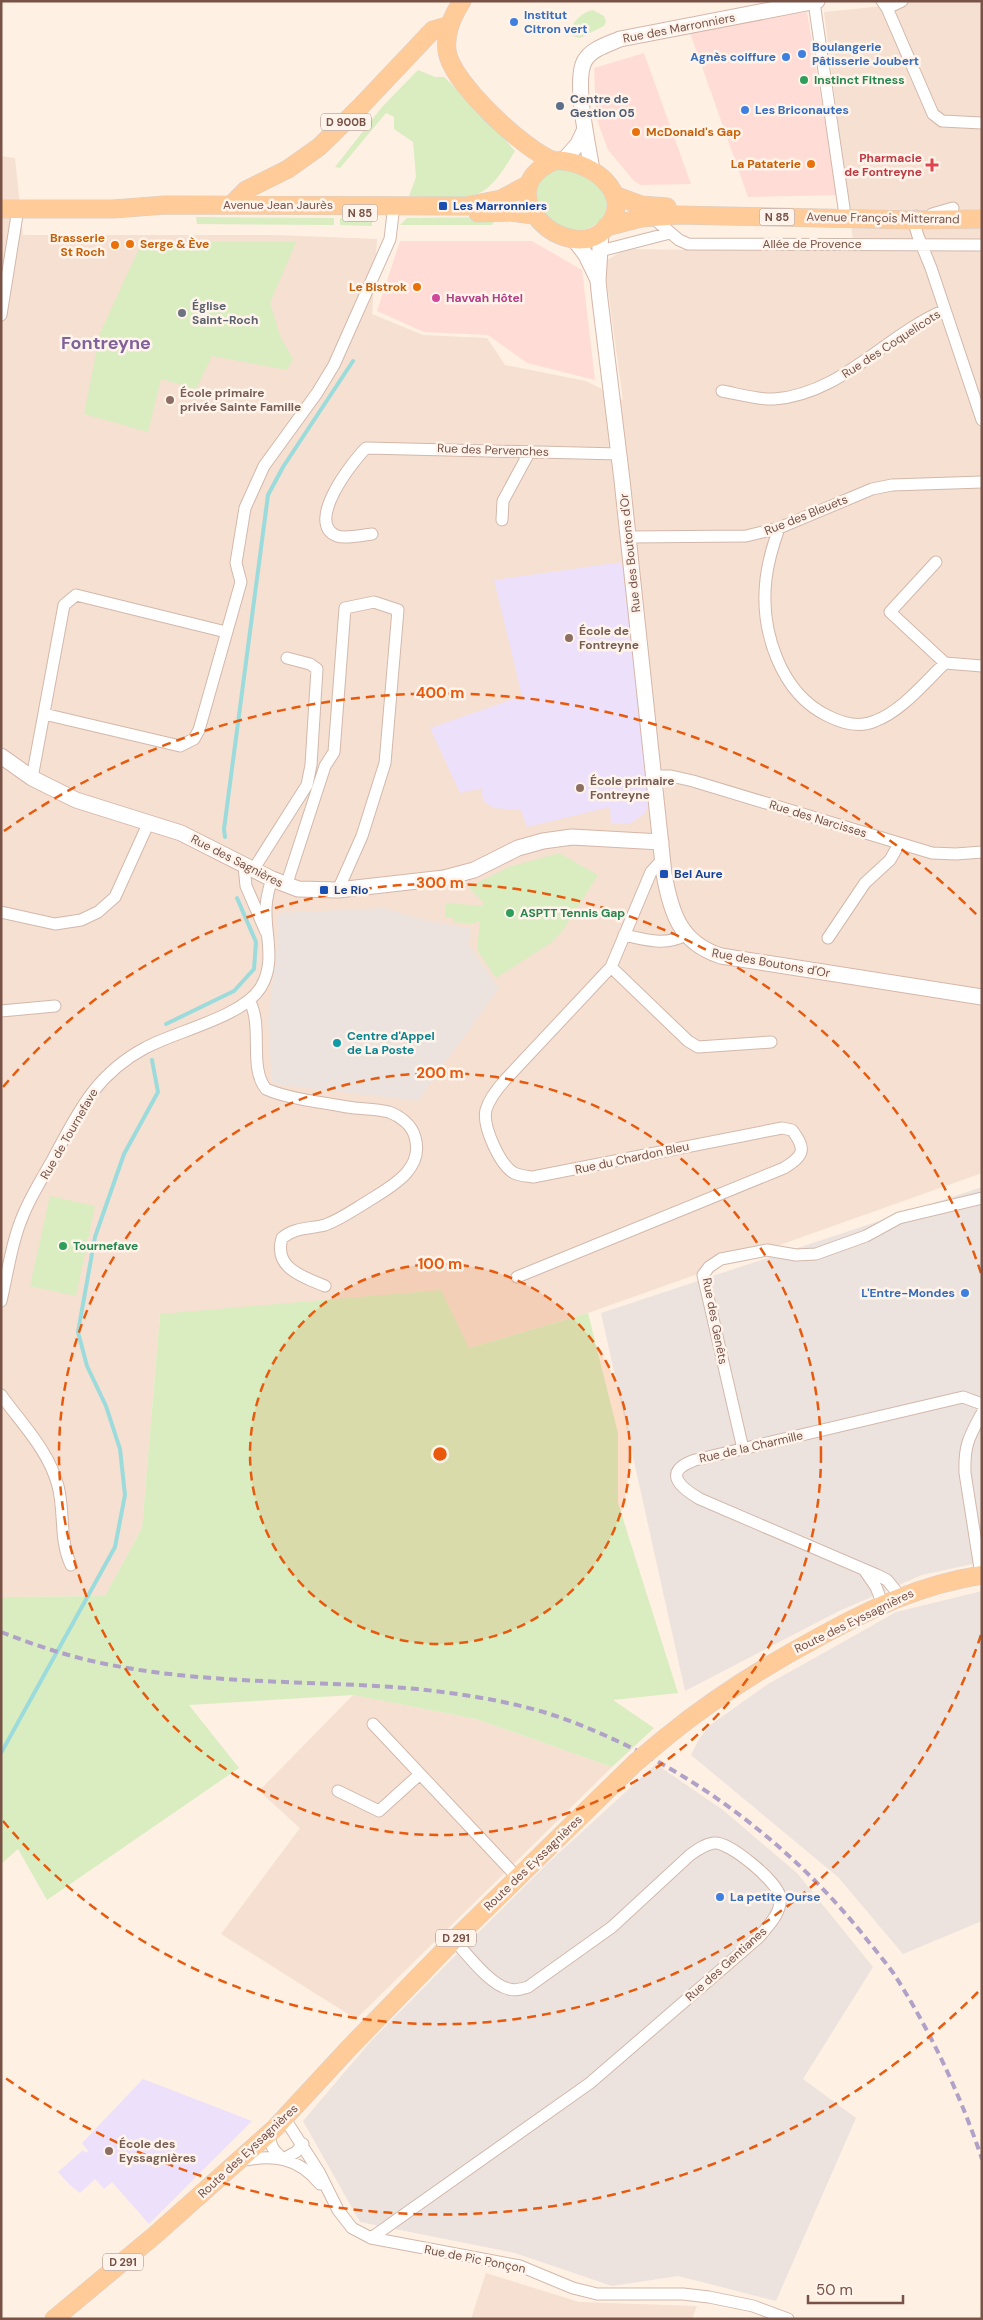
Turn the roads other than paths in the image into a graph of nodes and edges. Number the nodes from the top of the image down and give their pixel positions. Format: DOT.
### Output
graph roads {
  1 [pos="462,1"];
  2 [pos="902,1"];
  3 [pos="815,2"];
  4 [pos="885,4"];
  5 [pos="450,25"];
  6 [pos="982,123"];
  7 [pos="585,129"];
  8 [pos="512,134"];
  9 [pos="559,161"];
  10 [pos="592,170"];
  11 [pos="530,182"];
  12 [pos="614,195"];
  13 [pos="231,205"];
  14 [pos="113,208"];
  15 [pos="844,208"];
  16 [pos="10,209"];
  17 [pos="394,209"];
  18 [pos="982,209"];
  19 [pos="951,214"];
  20 [pos="533,215"];
  21 [pos="652,217"];
  22 [pos="982,219"];
  23 [pos="923,227"];
  24 [pos="604,229"];
  25 [pos="670,233"];
  26 [pos="573,238"];
  27 [pos="982,245"];
  28 [pos="600,251"];
  29 [pos="598,282"];
  30 [pos="945,310"];
  31 [pos="1,315"];
  32 [pos="722,391"];
  33 [pos="982,420"];
  34 [pos="530,451"];
  35 [pos="619,454"];
  36 [pos="982,482"];
  37 [pos="502,520"];
  38 [pos="779,528"];
  39 [pos="372,534"];
  40 [pos="629,537"];
  41 [pos="936,562"];
  42 [pos="226,632"];
  43 [pos="287,658"];
  44 [pos="945,663"];
  45 [pos="982,666"];
  46 [pos="44,714"];
  47 [pos="1,756"];
  48 [pos="655,776"];
  49 [pos="32,778"];
  50 [pos="149,822"];
  51 [pos="661,842"];
  52 [pos="899,844"];
  53 [pos="982,852"];
  54 [pos="663,859"];
  55 [pos="249,868"];
  56 [pos="279,882"];
  57 [pos="338,890"];
  58 [pos="1,912"];
  59 [pos="686,935"];
  60 [pos="624,936"];
  61 [pos="268,937"];
  62 [pos="828,938"];
  63 [pos="611,967"];
  64 [pos="982,997"];
  65 [pos="249,1000"];
  66 [pos="55,1006"];
  67 [pos="1,1011"];
  68 [pos="771,1042"];
  69 [pos="982,1198"];
  70 [pos="517,1276"];
  71 [pos="325,1286"];
  72 [pos="1,1301"];
  73 [pos="1,1395"];
  74 [pos="982,1404"];
  75 [pos="982,1413"];
  76 [pos="743,1449"];
  77 [pos="71,1565"];
  78 [pos="865,1572"];
  79 [pos="982,1575"];
  80 [pos="900,1596"];
  81 [pos="883,1605"];
  82 [pos="373,1724"];
  83 [pos="420,1774"];
  84 [pos="338,1791"];
  85 [pos="517,1877"];
  86 [pos="454,1940"];
  87 [pos="284,2119"];
  88 [pos="270,2133"];
  89 [pos="302,2144"];
  90 [pos="283,2159"];
  91 [pos="238,2162"];
  92 [pos="327,2191"];
  93 [pos="371,2238"];
  94 [pos="54,2319"];
  95 [pos="788,2319"];
  1 -- 5 [label="main road"];
  2 -- 4 [label="street"];
  3 -- 7 [label="main road, Rue des Marronniers"];
  3 -- 15 [label="street"];
  4 -- 6 [label="street"];
  5 -- 8 [label="main road"];
  5 -- 13 [label="main road, D 900B"];
  7 -- 9 [label="main road"];
  7 -- 10 [label="main road, Rue des Marronniers"];
  8 -- 9 [label="main road"];
  8 -- 11 [label="main road"];
  9 -- 10 [label="main road"];
  9 -- 11 [label="main road"];
  10 -- 12 [label="main road"];
  11 -- 17 [label="main road, Avenue Jean Jaurès / N 85"];
  11 -- 20 [label="main road"];
  12 -- 15 [label="main road, Avenue François Mitterrand / N 85"];
  12 -- 24 [label="main road"];
  13 -- 14 [label="main road, Avenue Jean Jaurès / N 85"];
  13 -- 17 [label="main road, Avenue Jean Jaurès / N 85"];
  14 -- 16 [label="main road, Avenue Jean Jaurès / N 85"];
  14 -- 17 [label="main road, Avenue Jean Jaurès / N 85"];
  15 -- 23 [label="main road, Avenue François Mitterrand / N 85"];
  16 -- 31 [label="street"];
  17 -- 20 [label="main road, Avenue Jean Jaurès / N 85"];
  17 -- 42 [label="street"];
  18 -- 19 [label="main road, Avenue François Mitterrand / N 85"];
  19 -- 22 [label="main road, Avenue François Mitterrand / N 85"];
  19 -- 23 [label="main road, Avenue François Mitterrand / N 85"];
  19 -- 23 [label="main road"];
  20 -- 26 [label="main road"];
  21 -- 23 [label="main road, Avenue François Mitterrand / N 85"];
  21 -- 24 [label="main road, Avenue François Mitterrand / N 85"];
  21 -- 25 [label="street, Allée de Provence"];
  23 -- 25 [label="street, Allée de Provence"];
  23 -- 27 [label="street, Allée de Provence"];
  23 -- 30 [label="street"];
  24 -- 26 [label="main road"];
  24 -- 28 [label="main road, Rue des Boutons d'Or"];
  25 -- 28 [label="street"];
  26 -- 29 [label="main road, Rue des Boutons d'Or"];
  28 -- 29 [label="main road, Rue des Boutons d'Or"];
  29 -- 35 [label="main road, Rue des Boutons d'Or"];
  30 -- 32 [label="street, Rue des Coquelicots"];
  30 -- 33 [label="street"];
  34 -- 35 [label="street, Rue des Pervenches"];
  34 -- 37 [label="street"];
  34 -- 39 [label="street, Rue des Pervenches"];
  35 -- 40 [label="main road, Rue des Boutons d'Or"];
  36 -- 38 [label="street, Rue des Bleuets"];
  38 -- 40 [label="street, Rue des Bleuets"];
  38 -- 44 [label="street"];
  40 -- 48 [label="main road, Rue des Boutons d'Or"];
  41 -- 44 [label="street"];
  42 -- 46 [label="street"];
  42 -- 46 [label="street"];
  43 -- 55 [label="street"];
  44 -- 45 [label="street"];
  46 -- 49 [label="street"];
  47 -- 49 [label="main road, Rue des Sagnières"];
  48 -- 51 [label="main road, Rue des Boutons d'Or"];
  48 -- 52 [label="street, Rue des Narcisses"];
  49 -- 50 [label="main road, Rue des Sagnières"];
  50 -- 55 [label="main road, Rue des Sagnières"];
  50 -- 58 [label="street"];
  51 -- 54 [label="main road, Rue des Boutons d'Or"];
  51 -- 57 [label="main road, Rue des Sagnières"];
  52 -- 53 [label="street, Rue des Narcisses"];
  52 -- 62 [label="street"];
  54 -- 59 [label="main road, Rue des Boutons d'Or"];
  54 -- 60 [label="street, Rue du Chardon Bleu"];
  55 -- 56 [label="main road, Rue des Sagnières"];
  55 -- 61 [label="street, Rue de Tournefave"];
  56 -- 57 [label="main road, Rue des Sagnières"];
  56 -- 57 [label="street, Rue de Tournefave"];
  56 -- 61 [label="street, Rue de Tournefave"];
  59 -- 60 [label="street"];
  59 -- 64 [label="main road, Rue des Boutons d'Or"];
  60 -- 63 [label="street, Rue du Chardon Bleu"];
  61 -- 65 [label="street, Rue de Tournefave"];
  63 -- 68 [label="street"];
  63 -- 70 [label="street, Rue du Chardon Bleu"];
  65 -- 71 [label="street"];
  65 -- 72 [label="street, Rue de Tournefave"];
  66 -- 67 [label="street"];
  69 -- 76 [label="street, Rue des Genêts"];
  73 -- 77 [label="street"];
  74 -- 76 [label="street, Rue de la Charmille"];
  75 -- 79 [label="street"];
  76 -- 78 [label="street, Rue de la Charmille"];
  78 -- 80 [label="street, Rue de la Charmille"];
  78 -- 81 [label="street"];
  79 -- 80 [label="main road, Route des Eyssagnières"];
  80 -- 81 [label="main road, Route des Eyssagnières"];
  81 -- 85 [label="main road, Route des Eyssagnières / D 291, bridge"];
  82 -- 83 [label="street"];
  83 -- 84 [label="street"];
  83 -- 85 [label="street"];
  85 -- 86 [label="main road, Route des Eyssagnières / D 291"];
  86 -- 87 [label="main road, Route des Eyssagnières / D 291"];
  86 -- 93 [label="street, Rue des Gentianes"];
  87 -- 88 [label="main road, Route des Eyssagnières / D 291"];
  87 -- 89 [label="street, Rue de Pic Ponçon"];
  88 -- 90 [label="street"];
  88 -- 91 [label="main road, Route des Eyssagnières / D 291"];
  89 -- 90 [label="street"];
  89 -- 92 [label="street, Rue de Pic Ponçon"];
  90 -- 91 [label="street, Rue de Pic Ponçon"];
  90 -- 92 [label="street, Rue de Pic Ponçon"];
  91 -- 94 [label="main road, Route des Eyssagnières / D 291"];
  92 -- 93 [label="street, Rue de Pic Ponçon"];
  93 -- 95 [label="street, Rue de Pic Ponçon"];
}
